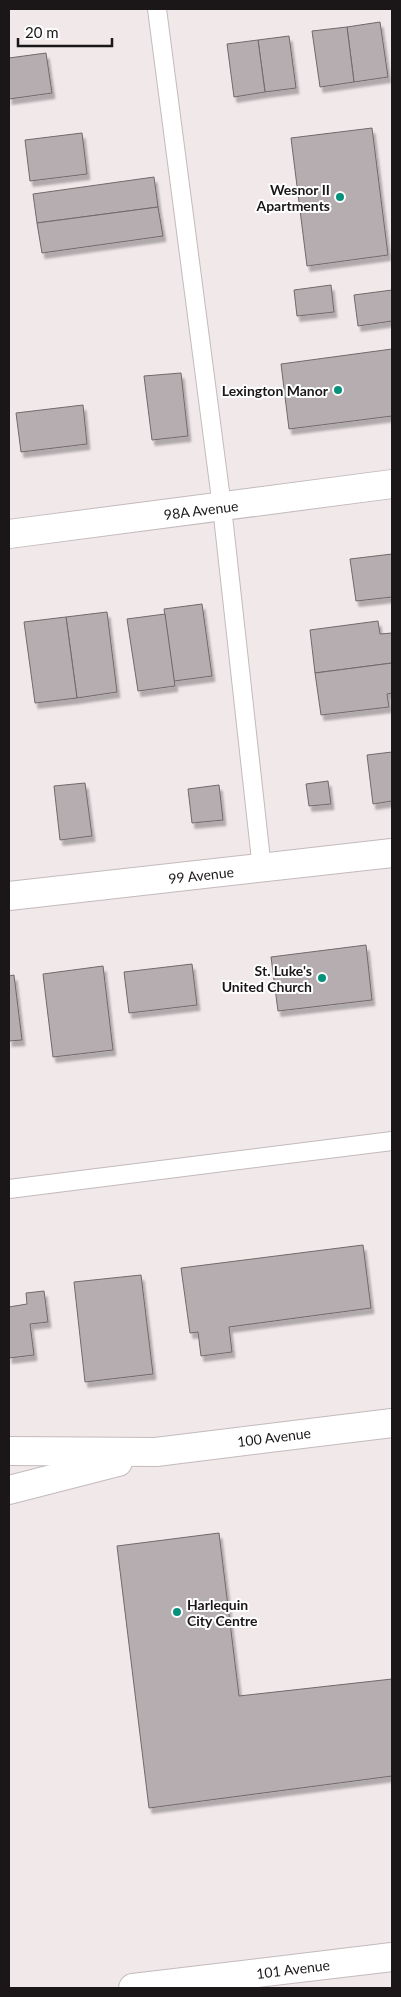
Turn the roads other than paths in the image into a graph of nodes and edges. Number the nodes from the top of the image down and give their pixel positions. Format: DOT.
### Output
graph roads {
  1 [pos="157,9"];
  2 [pos="392,484"];
  3 [pos="222,507"];
  4 [pos="9,534"];
  5 [pos="392,854"];
  6 [pos="262,869"];
  7 [pos="9,896"];
  8 [pos="392,1141"];
  9 [pos="9,1189"];
  10 [pos="392,1423"];
  11 [pos="9,1451"];
  12 [pos="156,1452"];
  13 [pos="9,1490"];
  14 [pos="392,1957"];
  15 [pos="133,1988"];
  1 -- 3 [label="lane"];
  2 -- 3 [label="street, 98A Avenue"];
  3 -- 4 [label="street, 98A Avenue"];
  3 -- 6 [label="lane"];
  5 -- 6 [label="street, 99 Avenue"];
  6 -- 7 [label="street, 99 Avenue"];
  8 -- 9 [label="lane"];
  10 -- 12 [label="street, 100 Avenue"];
  11 -- 12 [label="street, 100 Avenue"];
  12 -- 13 [label="street, 100 Avenue"];
  14 -- 15 [label="street, 101 Avenue"];
}
